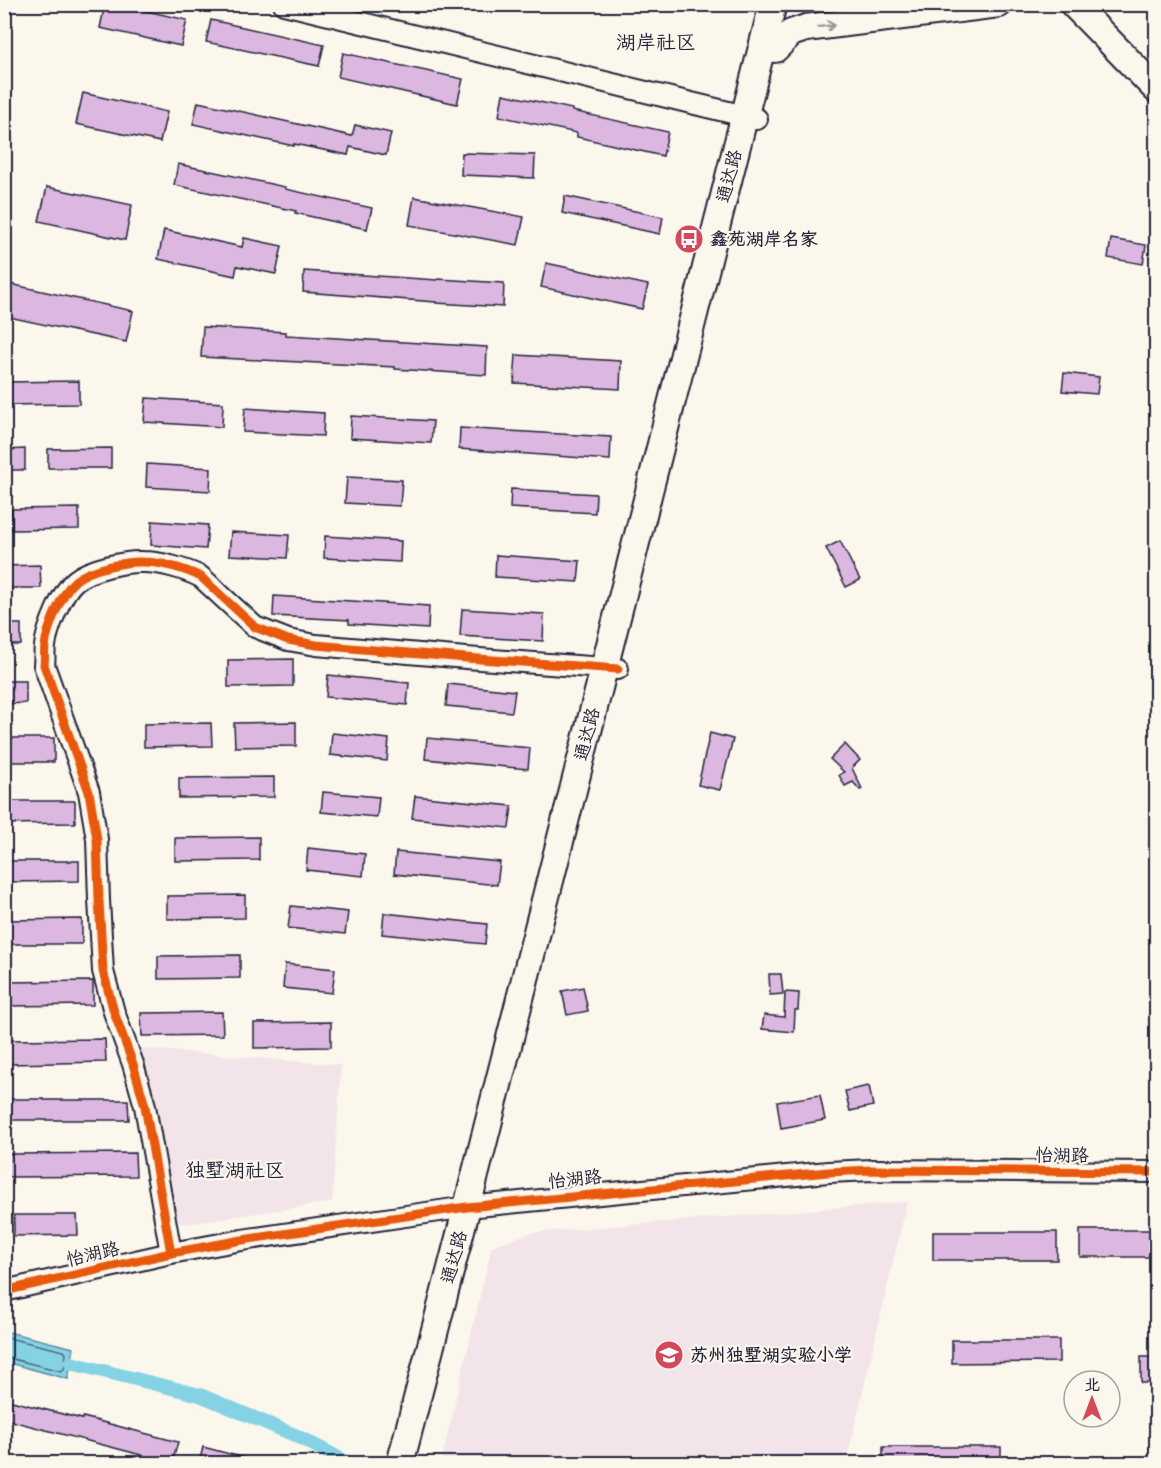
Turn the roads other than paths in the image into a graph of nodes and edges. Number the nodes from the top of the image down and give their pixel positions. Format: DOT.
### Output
graph roads {
  1 [pos="284,4"];
  2 [pos="773,4"];
  3 [pos="787,4"];
  4 [pos="999,4"];
  5 [pos="1070,5"];
  6 [pos="775,49"];
  7 [pos="1156,89"];
  8 [pos="751,117"];
  9 [pos="611,668"];
  10 [pos="1156,1172"];
  11 [pos="475,1206"];
  12 [pos="171,1253"];
  13 [pos="5,1291"];
  14 [pos="400,1464"];
  15 [pos="415,1464"];
  1 -- 8 [label="street"];
  2 -- 8 [label="main road, 通达路"];
  3 -- 6 [label="main road, 通达路"];
  6 -- 4 [label="main road, one-way"];
  5 -- 7 [label="main road"];
  6 -- 8 [label="main road, 通达路"];
  8 -- 9 [label="main road, 通达路"];
  9 -- 11 [label="main road, 通达路"];
  9 -- 12 [label="street"];
  10 -- 11 [label="street, 怡湖路"];
  11 -- 12 [label="street, 怡湖路"];
  11 -- 14 [label="main road, 通达路"];
  11 -- 15 [label="main road, 通达路"];
  12 -- 13 [label="street, 怡湖路"];
}
